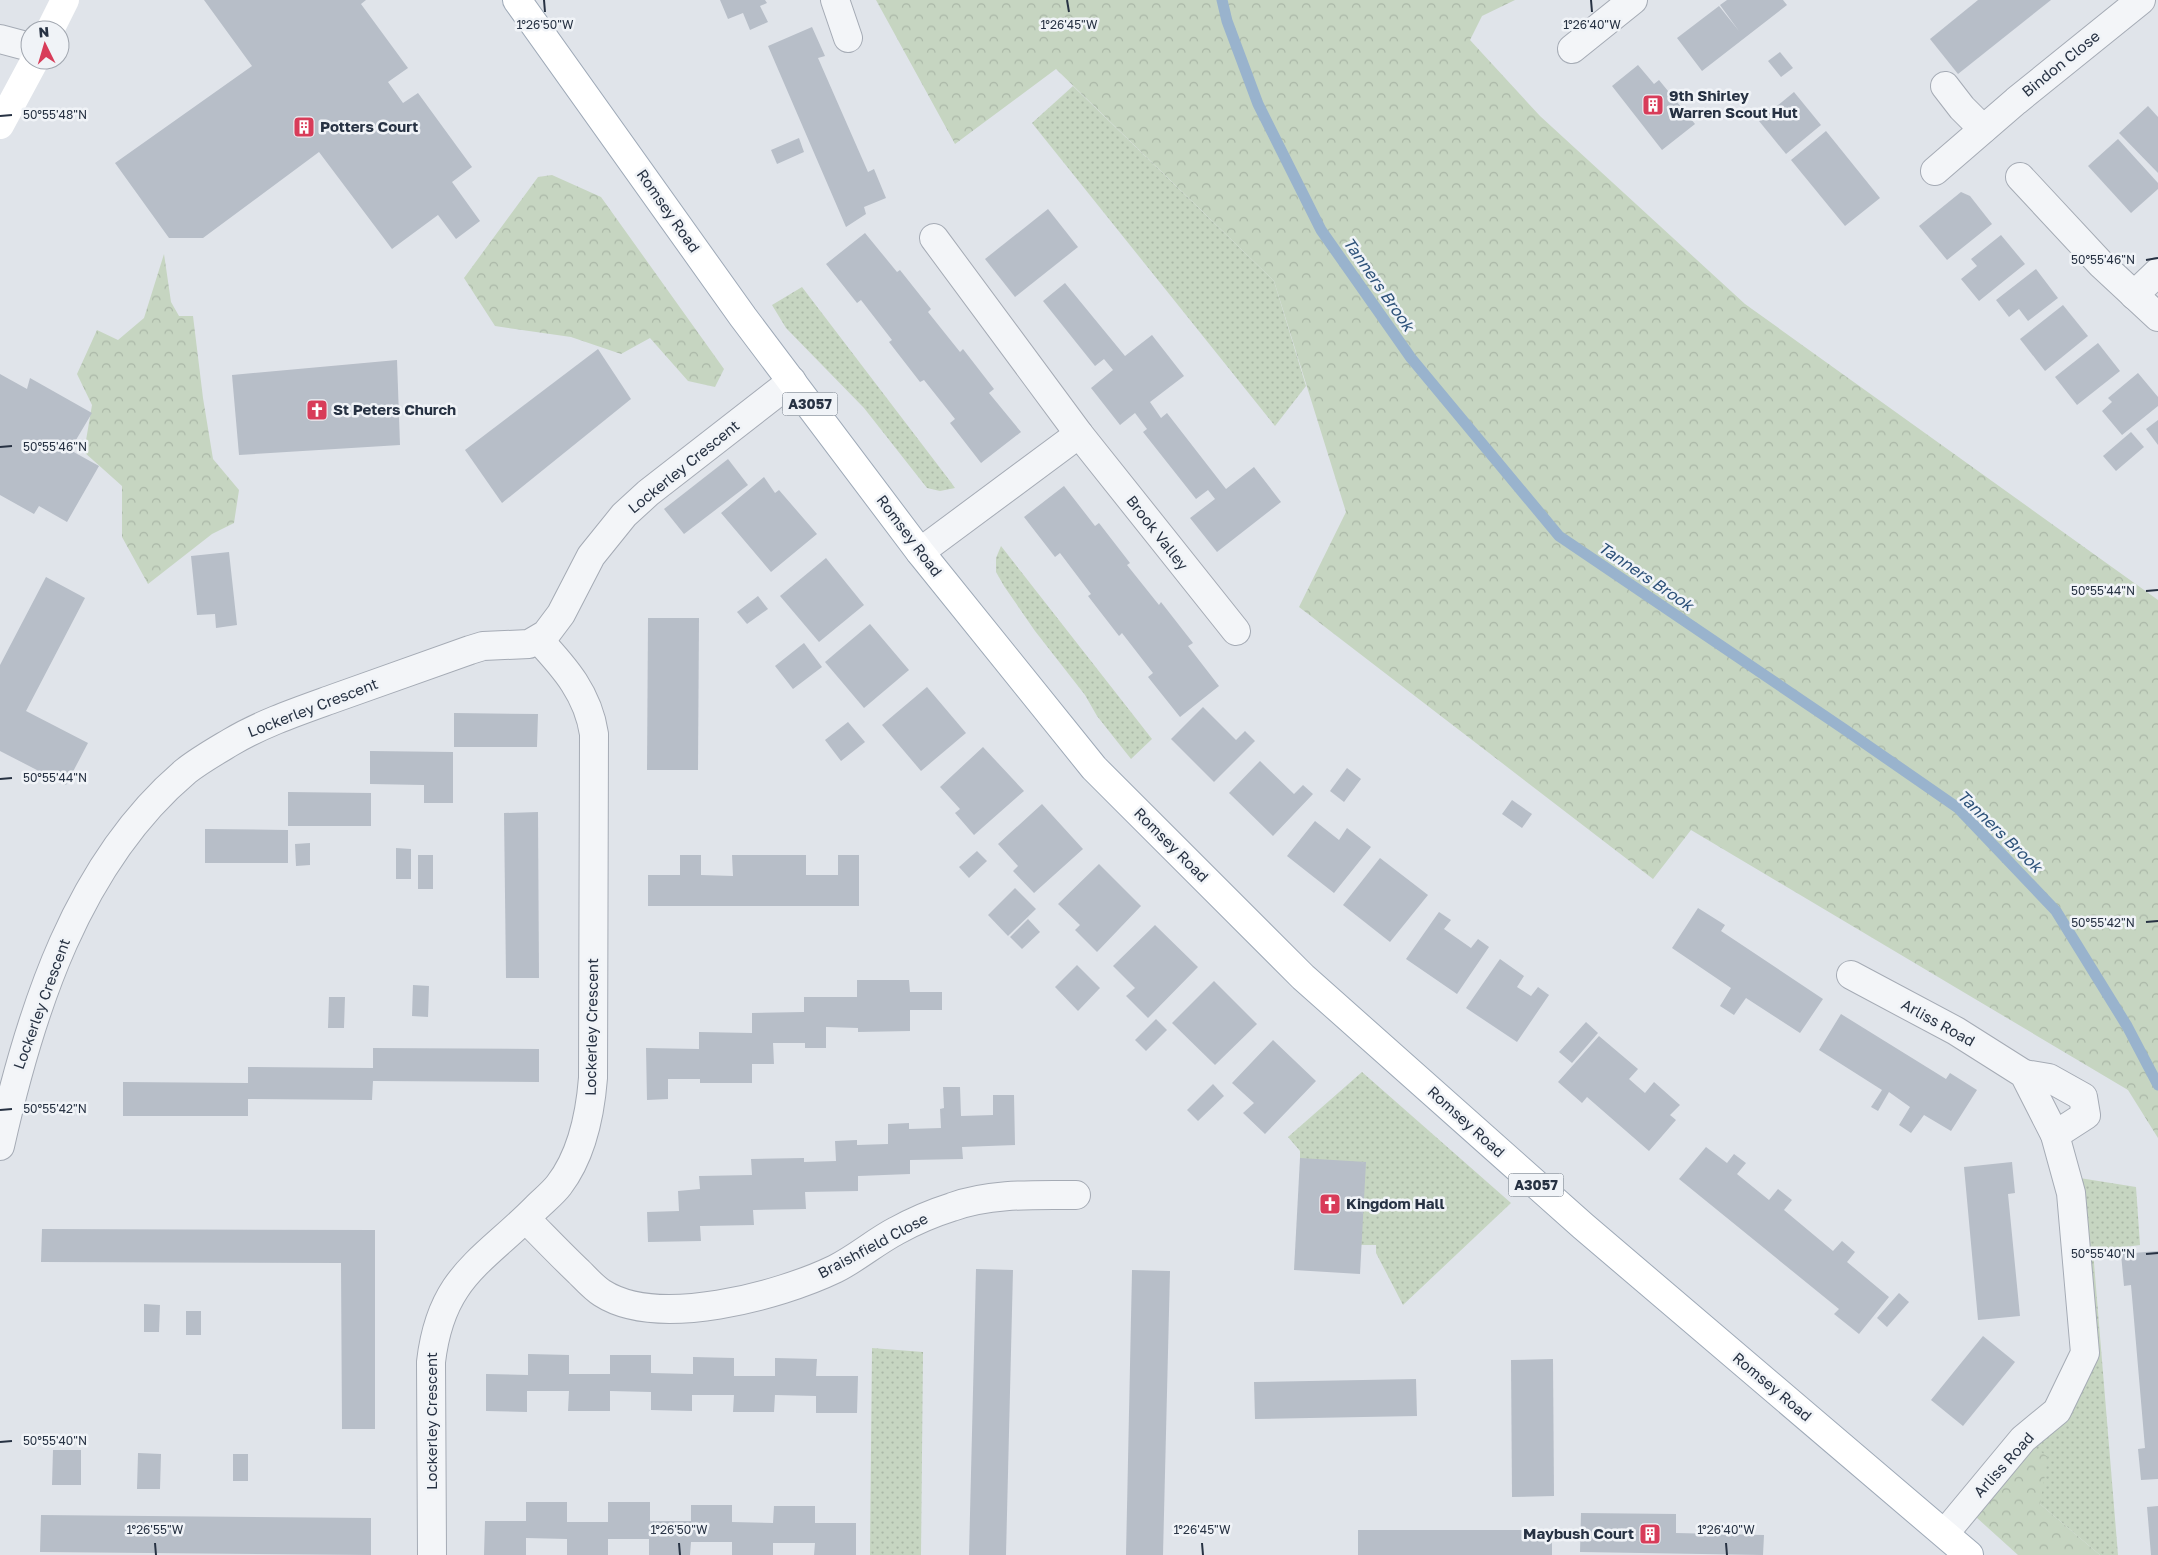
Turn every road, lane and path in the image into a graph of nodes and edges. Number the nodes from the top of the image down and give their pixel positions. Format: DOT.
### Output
graph roads {
  1 [pos="65,0"];
  2 [pos="517,0"];
  3 [pos="835,0"];
  4 [pos="2141,0"];
  5 [pos="1626,2"];
  6 [pos="55,20"];
  7 [pos="848,38"];
  8 [pos="0,39"];
  9 [pos="20,44"];
  10 [pos="1572,49"];
  11 [pos="30,70"];
  12 [pos="1945,86"];
  13 [pos="0,125"];
  14 [pos="1983,129"];
  15 [pos="1935,171"];
  16 [pos="2020,177"];
  17 [pos="934,238"];
  18 [pos="2158,272"];
  19 [pos="2134,295"];
  20 [pos="2158,317"];
  21 [pos="792,381"];
  22 [pos="1079,434"];
  23 [pos="920,552"];
  24 [pos="1236,631"];
  25 [pos="539,640"];
  26 [pos="1851,975"];
  27 [pos="2024,1074"];
  28 [pos="2055,1135"];
  29 [pos="1,1139"];
  30 [pos="1076,1195"];
  31 [pos="526,1219"];
  32 [pos="1944,1533"];
  33 [pos="432,1555"];
  34 [pos="1969,1555"];
  1 -- 6 [label="main road"];
  2 -- 21 [label="main road, Romsey Road / A3057"];
  3 -- 7 [label="street"];
  4 -- 14 [label="street, Bindon Close"];
  5 -- 10 [label="street"];
  8 -- 9 [label="street"];
  11 -- 13 [label="main road"];
  12 -- 14 [label="street"];
  14 -- 15 [label="street, Bindon Close"];
  16 -- 19 [label="street"];
  17 -- 22 [label="street, Brook Valley"];
  18 -- 19 [label="street"];
  19 -- 20 [label="street"];
  21 -- 23 [label="main road, Romsey Road / A3057"];
  21 -- 25 [label="street, Lockerley Crescent"];
  22 -- 23 [label="street"];
  22 -- 24 [label="street, Brook Valley"];
  23 -- 32 [label="main road, Romsey Road / A3057"];
  25 -- 29 [label="street, Lockerley Crescent"];
  25 -- 31 [label="street, Lockerley Crescent"];
  26 -- 27 [label="street, Arliss Road"];
  27 -- 28 [label="street, Arliss Road"];
  27 -- 28 [label="street, Arliss Road"];
  28 -- 32 [label="street, Arliss Road"];
  30 -- 31 [label="street, Braishfield Close"];
  31 -- 33 [label="street, Lockerley Crescent"];
  32 -- 34 [label="main road, Romsey Road / A3057"];
}
